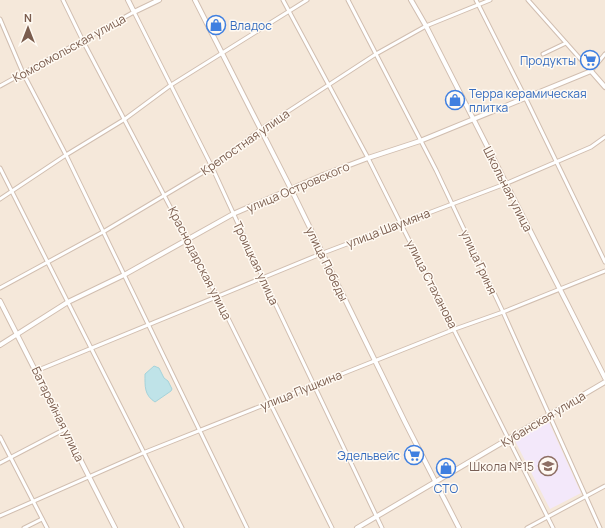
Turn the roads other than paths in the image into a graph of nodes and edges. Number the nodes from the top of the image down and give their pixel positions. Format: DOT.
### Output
graph roads {
  1 [pos="63,0"];
  2 [pos="128,0"];
  3 [pos="159,0"];
  4 [pos="195,0"];
  5 [pos="283,0"];
  6 [pos="307,0"];
  7 [pos="348,0"];
  8 [pos="411,0"];
  9 [pos="476,0"];
  10 [pos="490,0"];
  11 [pos="528,0"];
  12 [pos="478,5"];
  13 [pos="290,11"];
  14 [pos="134,12"];
  15 [pos="0,19"];
  16 [pos="426,26"];
  17 [pos="83,41"];
  18 [pos="566,43"];
  19 [pos="221,54"];
  20 [pos="376,54"];
  21 [pos="543,54"];
  22 [pos="605,54"];
  23 [pos="591,71"];
  24 [pos="24,73"];
  25 [pos="328,84"];
  26 [pos="171,85"];
  27 [pos="0,86"];
  28 [pos="605,87"];
  29 [pos="525,97"];
  30 [pos="125,119"];
  31 [pos="473,119"];
  32 [pos="261,129"];
  33 [pos="605,138"];
  34 [pos="420,141"];
  35 [pos="66,155"];
  36 [pos="368,158"];
  37 [pos="556,162"];
  38 [pos="212,167"];
  39 [pos="0,168"];
  40 [pos="505,184"];
  41 [pos="291,188"];
  42 [pos="12,191"];
  43 [pos="165,196"];
  44 [pos="0,199"];
  45 [pos="452,204"];
  46 [pos="233,214"];
  47 [pos="401,223"];
  48 [pos="103,232"];
  49 [pos="187,240"];
  50 [pos="323,253"];
  51 [pos="605,262"];
  52 [pos="48,263"];
  53 [pos="605,271"];
  54 [pos="124,275"];
  55 [pos="263,278"];
  56 [pos="0,288"];
  57 [pos="560,290"];
  58 [pos="217,296"];
  59 [pos="0,301"];
  60 [pos="68,302"];
  61 [pos="503,312"];
  62 [pos="148,325"];
  63 [pos="455,329"];
  64 [pos="17,334"];
  65 [pos="0,345"];
  66 [pos="91,349"];
  67 [pos="375,361"];
  68 [pos="36,371"];
  69 [pos="605,378"];
  70 [pos="605,382"];
  71 [pos="314,385"];
  72 [pos="270,403"];
  73 [pos="549,415"];
  74 [pos="65,429"];
  75 [pos="200,432"];
  76 [pos="0,436"];
  77 [pos="508,439"];
  78 [pos="143,454"];
  79 [pos="10,457"];
  80 [pos="0,463"];
  81 [pos="89,476"];
  82 [pos="435,482"];
  83 [pos="605,486"];
  84 [pos="585,495"];
  85 [pos="34,502"];
  86 [pos="0,516"];
  87 [pos="376,517"];
  88 [pos="548,517"];
  89 [pos="42,519"];
  90 [pos="24,528"];
  91 [pos="47,528"];
  92 [pos="115,528"];
  93 [pos="180,528"];
  94 [pos="247,528"];
  95 [pos="332,528"];
  96 [pos="357,528"];
  97 [pos="382,528"];
  98 [pos="458,528"];
  99 [pos="527,528"];
  100 [pos="553,528"];
  101 [pos="600,528"];
  1 -- 17 [label="street, Краснодарская улица"];
  2 -- 14 [label="street, Троицкая улица"];
  3 -- 14 [label="street, Комсомольская улица"];
  4 -- 19 [label="street, улица Победы"];
  5 -- 13 [label="street, улица Стаханова"];
  6 -- 13 [label="street"];
  7 -- 20 [label="street, улица Гриня"];
  8 -- 16 [label="street, Школьная улица"];
  9 -- 12 [label="street"];
  10 -- 12 [label="street, Крепостная улица"];
  11 -- 18 [label="street"];
  12 -- 16 [label="street, Крепостная улица"];
  12 -- 29 [label="street"];
  13 -- 19 [label="street"];
  13 -- 25 [label="street, улица Стаханова"];
  14 -- 17 [label="street, Комсомольская улица"];
  14 -- 26 [label="street, Троицкая улица"];
  15 -- 24 [label="street"];
  16 -- 20 [label="street, Крепостная улица"];
  16 -- 31 [label="street, Школьная улица"];
  17 -- 24 [label="street, Комсомольская улица"];
  17 -- 30 [label="street, Краснодарская улица"];
  18 -- 21 [label="street"];
  18 -- 23 [label="street"];
  19 -- 26 [label="street"];
  19 -- 32 [label="street, улица Победы"];
  20 -- 25 [label="street, Крепостная улица"];
  20 -- 34 [label="street, улица Гриня"];
  22 -- 23 [label="street, улица Островского"];
  23 -- 28 [label="street"];
  23 -- 29 [label="street, улица Островского"];
  24 -- 27 [label="street, Комсомольская улица"];
  24 -- 35 [label="street"];
  25 -- 32 [label="street, Крепостная улица"];
  25 -- 36 [label="street, улица Стаханова"];
  26 -- 30 [label="street"];
  26 -- 38 [label="street, Троицкая улица"];
  29 -- 31 [label="street, улица Островского"];
  29 -- 37 [label="street"];
  30 -- 35 [label="street"];
  30 -- 43 [label="street, Краснодарская улица"];
  31 -- 34 [label="street, улица Островского"];
  31 -- 40 [label="street, Школьная улица"];
  32 -- 38 [label="street, Крепостная улица"];
  32 -- 41 [label="street, улица Победы"];
  33 -- 37 [label="street, улица Шаумяна"];
  34 -- 36 [label="street, улица Островского"];
  34 -- 45 [label="street, улица Гриня"];
  35 -- 42 [label="street"];
  35 -- 48 [label="street"];
  36 -- 41 [label="street, улица Островского"];
  36 -- 47 [label="street, улица Стаханова"];
  37 -- 40 [label="street, улица Шаумяна"];
  37 -- 51 [label="street"];
  38 -- 43 [label="street, Крепостная улица"];
  38 -- 46 [label="street, Троицкая улица"];
  39 -- 42 [label="street"];
  40 -- 45 [label="street, улица Шаумяна"];
  40 -- 57 [label="street, Школьная улица"];
  41 -- 46 [label="street, улица Островского"];
  41 -- 50 [label="street, улица Победы"];
  42 -- 44 [label="street"];
  42 -- 52 [label="street"];
  43 -- 48 [label="street, Крепостная улица"];
  43 -- 49 [label="street, Краснодарская улица"];
  45 -- 47 [label="street, улица Шаумяна"];
  45 -- 61 [label="street, улица Гриня"];
  46 -- 49 [label="street, улица Островского"];
  46 -- 55 [label="street, Троицкая улица"];
  47 -- 50 [label="street, улица Шаумяна"];
  47 -- 63 [label="street, улица Стаханова"];
  48 -- 52 [label="street, Крепостная улица"];
  48 -- 54 [label="street"];
  49 -- 54 [label="street, улица Островского"];
  49 -- 58 [label="street, Краснодарская улица"];
  50 -- 55 [label="street, улица Шаумяна"];
  50 -- 67 [label="street, улица Победы"];
  52 -- 56 [label="street, Крепостная улица"];
  52 -- 60 [label="street"];
  53 -- 57 [label="street, улица Пушкина"];
  54 -- 60 [label="street, улица Островского"];
  54 -- 62 [label="street"];
  55 -- 58 [label="street, улица Шаумяна"];
  55 -- 71 [label="street, Троицкая улица"];
  57 -- 61 [label="street, улица Пушкина"];
  57 -- 69 [label="street, Школьная улица"];
  58 -- 62 [label="street, улица Шаумяна"];
  58 -- 72 [label="street, Краснодарская улица"];
  59 -- 64 [label="street, Батарейная улица"];
  60 -- 64 [label="street, улица Островского"];
  60 -- 66 [label="street"];
  61 -- 63 [label="street, улица Пушкина"];
  61 -- 73 [label="street, улица Гриня"];
  62 -- 66 [label="street, улица Шаумяна"];
  62 -- 75 [label="street"];
  63 -- 67 [label="street, улица Пушкина"];
  63 -- 77 [label="street, улица Стаханова"];
  64 -- 65 [label="street, улица Островского"];
  64 -- 68 [label="street, Батарейная улица"];
  66 -- 68 [label="street, улица Шаумяна"];
  66 -- 78 [label="street"];
  67 -- 71 [label="street, улица Пушкина"];
  67 -- 82 [label="street, улица Победы"];
  68 -- 74 [label="street, Батарейная улица"];
  70 -- 73 [label="street, Кубанская улица"];
  71 -- 72 [label="street, улица Пушкина"];
  71 -- 87 [label="street, Троицкая улица"];
  72 -- 75 [label="street, улица Пушкина"];
  72 -- 95 [label="street, Краснодарская улица"];
  73 -- 77 [label="street, Кубанская улица"];
  73 -- 84 [label="street, улица Гриня"];
  74 -- 79 [label="street"];
  74 -- 81 [label="street, Батарейная улица"];
  75 -- 78 [label="street, улица Пушкина"];
  75 -- 94 [label="street"];
  76 -- 79 [label="street"];
  77 -- 82 [label="street, Кубанская улица"];
  77 -- 88 [label="street, улица Стаханова"];
  78 -- 81 [label="street, улица Пушкина"];
  78 -- 93 [label="street"];
  79 -- 80 [label="street"];
  79 -- 85 [label="street"];
  81 -- 85 [label="street, улица Пушкина"];
  81 -- 92 [label="street, Батарейная улица"];
  82 -- 87 [label="street, Кубанская улица"];
  82 -- 98 [label="street, улица Победы"];
  83 -- 84 [label="street"];
  84 -- 88 [label="street"];
  84 -- 101 [label="street, улица Гриня"];
  85 -- 86 [label="street, улица Пушкина"];
  85 -- 89 [label="street"];
  87 -- 96 [label="street, Кубанская улица"];
  87 -- 97 [label="street, Троицкая улица"];
  88 -- 99 [label="street"];
  88 -- 100 [label="street, улица Стаханова"];
  89 -- 90 [label="street"];
  89 -- 91 [label="street"];
}
